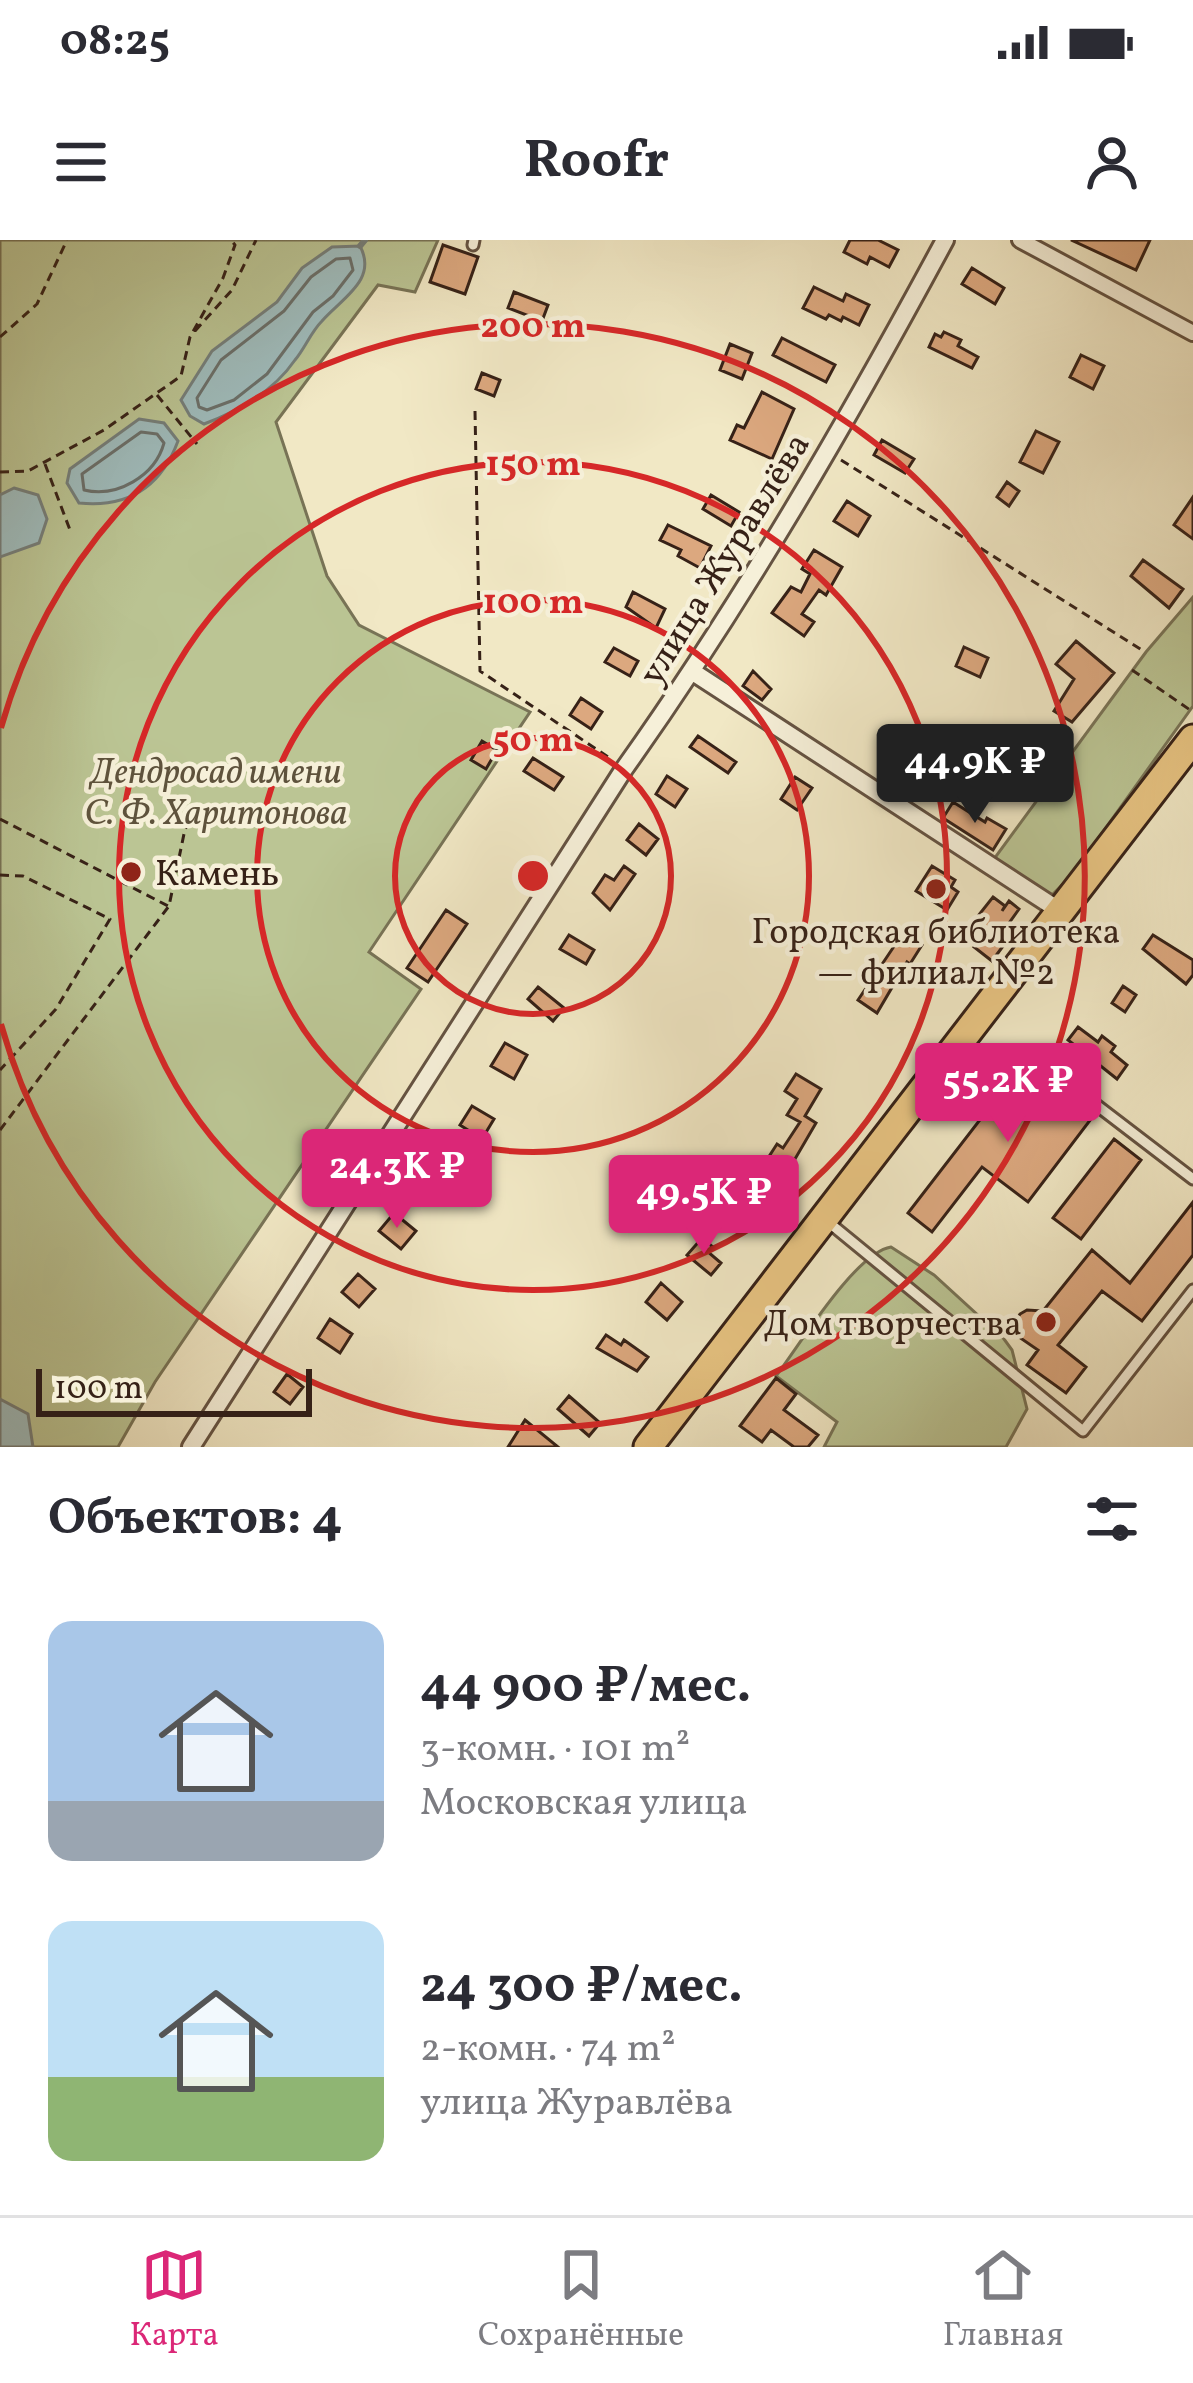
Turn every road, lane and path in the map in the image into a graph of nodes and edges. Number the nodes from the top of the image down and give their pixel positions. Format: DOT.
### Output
graph roads {
  1 [pos="67,240"];
  2 [pos="231,240"];
  3 [pos="256,240"];
  4 [pos="945,240"];
  5 [pos="1020,240"];
  6 [pos="1193,333"];
  7 [pos="0,337"];
  8 [pos="190,337"];
  9 [pos="156,393"];
  10 [pos="475,411"];
  11 [pos="197,444"];
  12 [pos="829,453"];
  13 [pos="44,463"];
  14 [pos="0,472"];
  15 [pos="70,530"];
  16 [pos="1145,652"];
  17 [pos="1132,670"];
  18 [pos="693,672"];
  19 [pos="1193,712"];
  20 [pos="1193,739"];
  21 [pos="624,769"];
  22 [pos="204,806"];
  23 [pos="0,819"];
  24 [pos="0,875"];
  25 [pos="169,906"];
  26 [pos="1060,910"];
  27 [pos="1035,1058"];
  28 [pos="0,1070"];
  29 [pos="0,1130"];
  30 [pos="1193,1179"];
  31 [pos="825,1220"];
  32 [pos="1193,1290"];
  33 [pos="190,1447"];
  34 [pos="648,1447"];
  1 -- 7 [label="path"];
  2 -- 8 [label="path"];
  3 -- 8 [label="path"];
  4 -- 12 [label="street, улица Журавлёва"];
  5 -- 6 [label="street"];
  8 -- 9 [label="path"];
  9 -- 11 [label="path"];
  9 -- 13 [label="path"];
  10 -- 21 [label="path"];
  12 -- 16 [label="path"];
  12 -- 18 [label="street, улица Журавлёва"];
  13 -- 14 [label="path"];
  13 -- 15 [label="path"];
  17 -- 19 [label="path"];
  18 -- 21 [label="street, улица Журавлёва"];
  18 -- 26 [label="street"];
  20 -- 26 [label="main road"];
  21 -- 33 [label="street, улица Журавлёва"];
  22 -- 25 [label="path"];
  23 -- 25 [label="path"];
  24 -- 28 [label="path"];
  25 -- 29 [label="path"];
  26 -- 31 [label="main road"];
  27 -- 30 [label="lane"];
  31 -- 32 [label="lane"];
  31 -- 34 [label="main road"];
}
